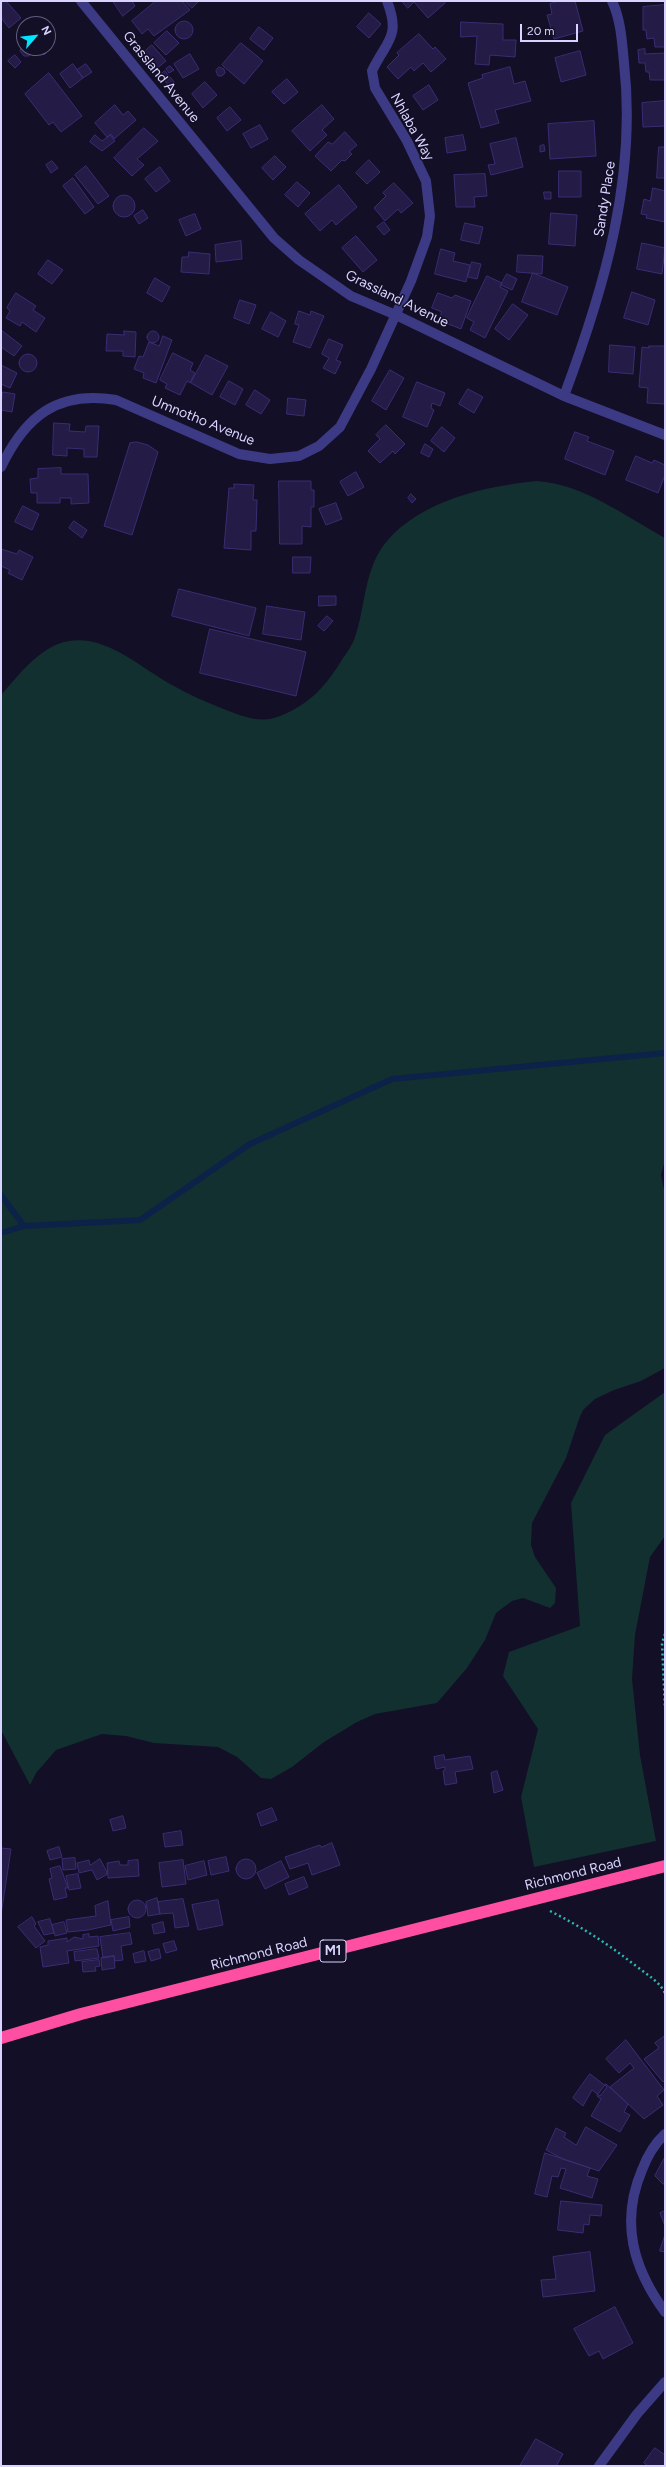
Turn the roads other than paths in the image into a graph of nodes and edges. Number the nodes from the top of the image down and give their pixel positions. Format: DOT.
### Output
graph roads {
  1 [pos="81,1"];
  2 [pos="387,1"];
  3 [pos="612,1"];
  4 [pos="396,315"];
  5 [pos="564,396"];
  6 [pos="665,436"];
  7 [pos="1,468"];
  8 [pos="665,1866"];
  9 [pos="1,2038"];
  10 [pos="665,2134"];
  11 [pos="665,2312"];
  12 [pos="665,2382"];
  13 [pos="599,2466"];
  1 -- 4 [label="street, Grassland Avenue"];
  2 -- 4 [label="street, Nhlaba Way"];
  3 -- 5 [label="street, Sandy Place"];
  4 -- 5 [label="street, Grassland Avenue"];
  4 -- 7 [label="street, Umnotho Avenue"];
  5 -- 6 [label="street, Grassland Avenue"];
  8 -- 9 [label="highway, Richmond Road / M1"];
  10 -- 11 [label="street"];
  12 -- 13 [label="street"];
}
